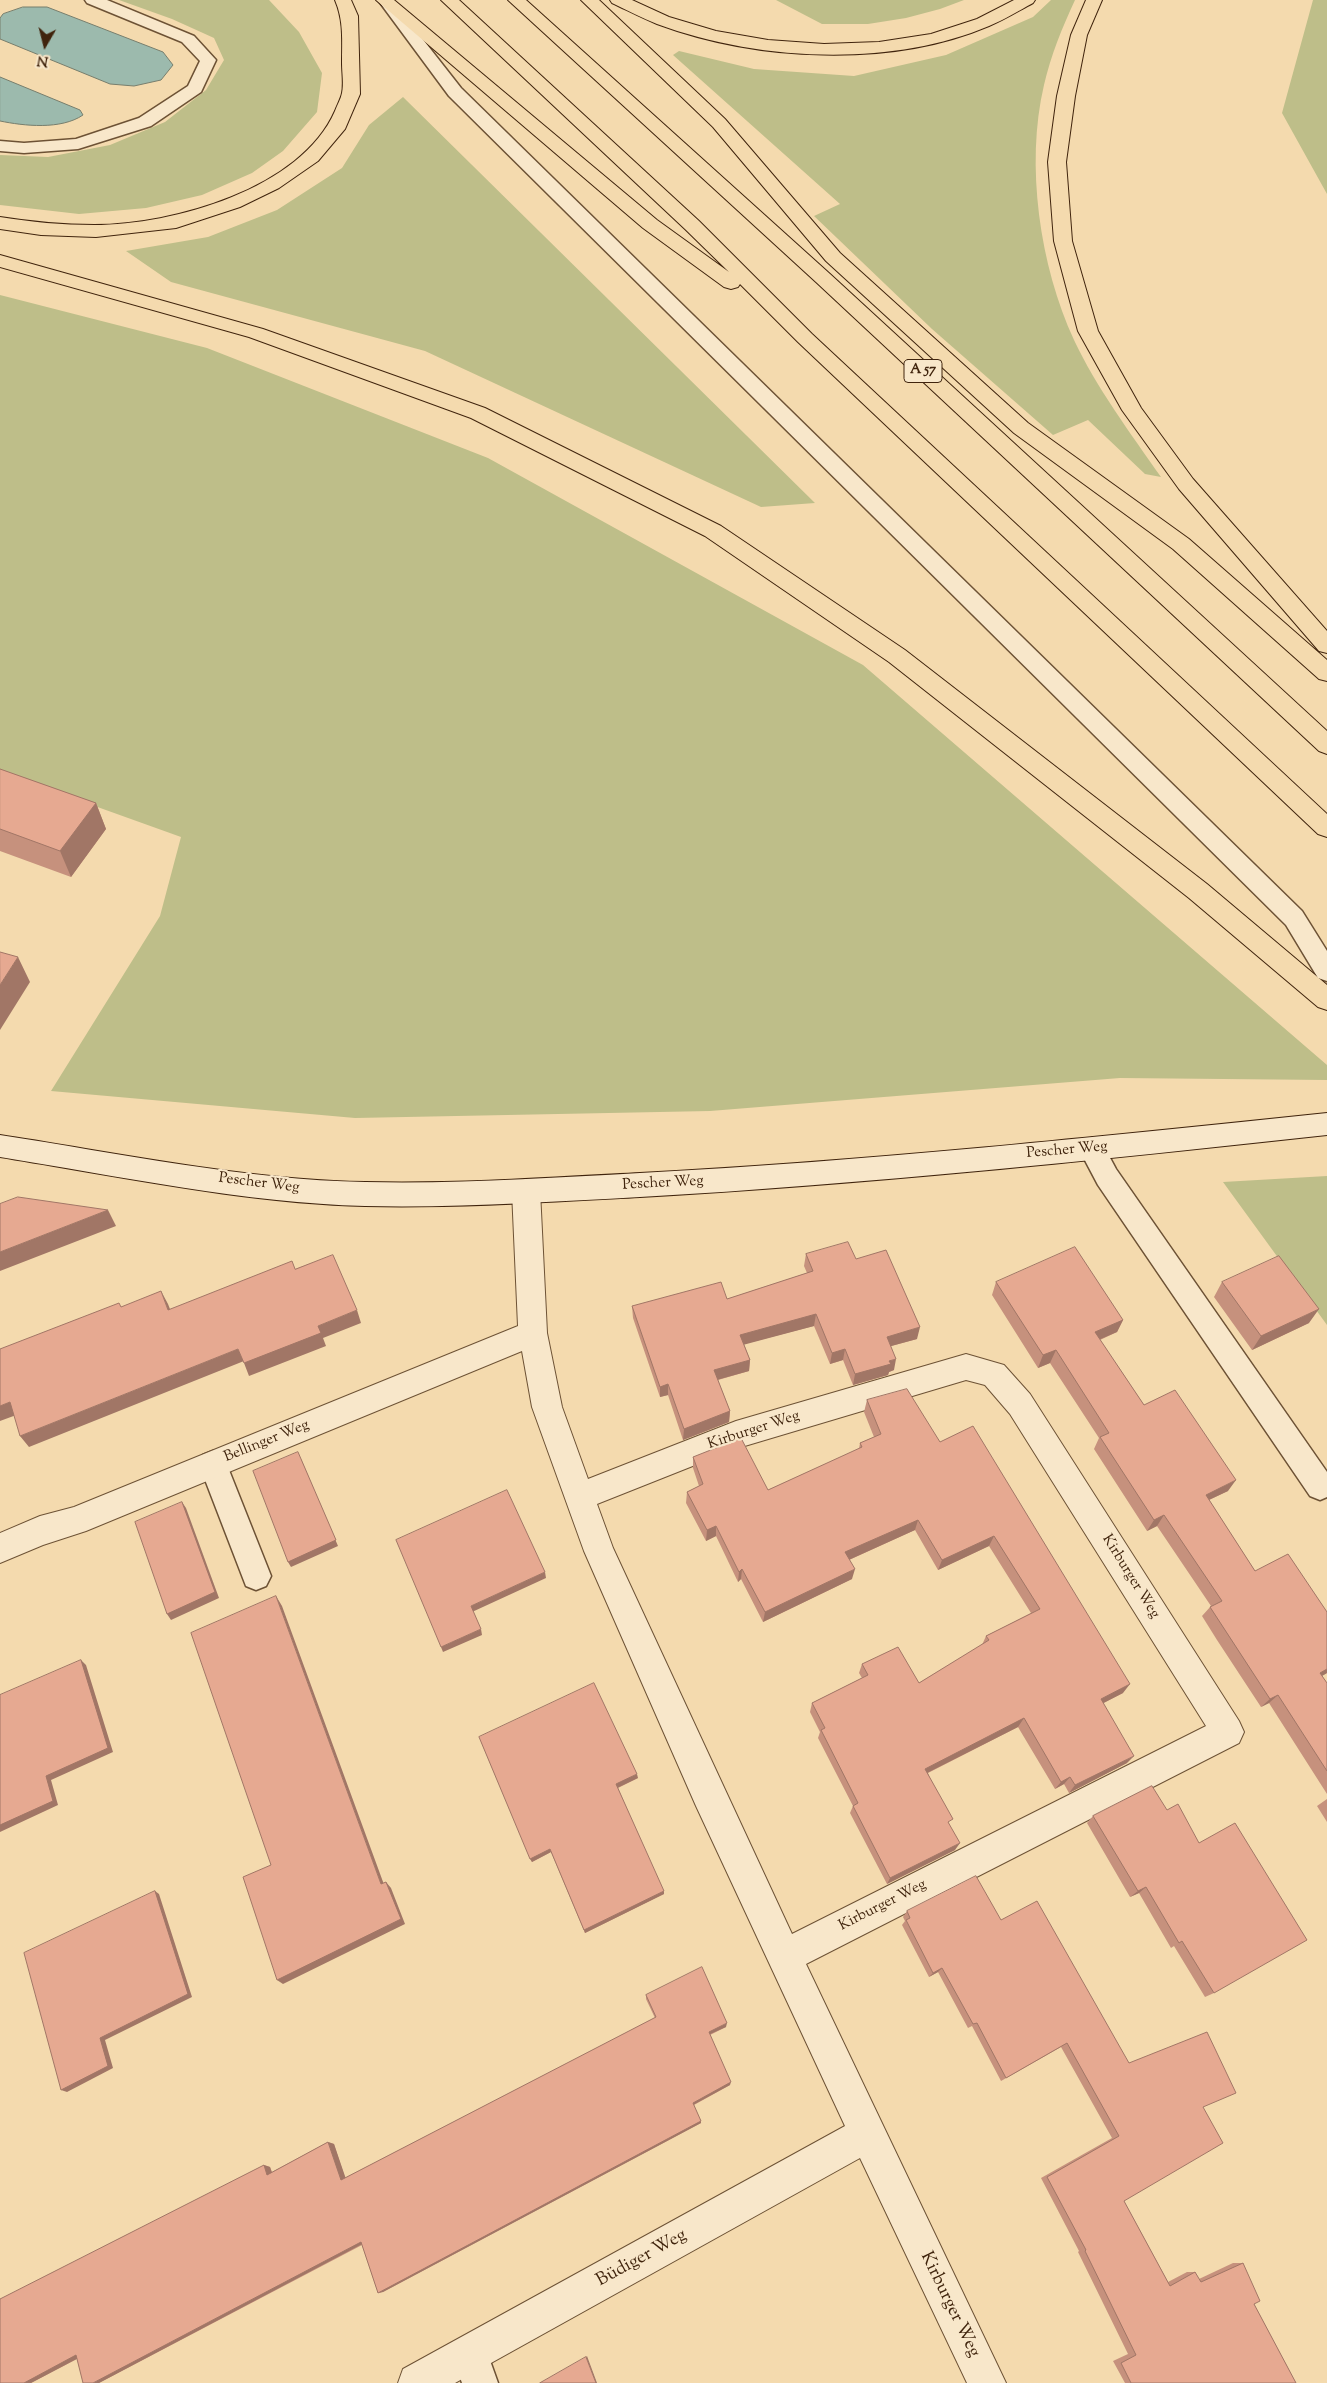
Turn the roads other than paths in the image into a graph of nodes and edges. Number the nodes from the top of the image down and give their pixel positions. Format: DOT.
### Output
graph roads {
  1 [pos="93,0"];
  2 [pos="343,0"];
  3 [pos="384,0"];
  4 [pos="449,0"];
  5 [pos="516,0"];
  6 [pos="589,0"];
  7 [pos="618,0"];
  8 [pos="1027,0"];
  9 [pos="1094,0"];
  10 [pos="0,146"];
  11 [pos="0,223"];
  12 [pos="0,261"];
  13 [pos="805,338"];
  14 [pos="1327,644"];
  15 [pos="1327,673"];
  16 [pos="1327,745"];
  17 [pos="1327,828"];
  18 [pos="1327,971"];
  19 [pos="1327,1000"];
  20 [pos="1327,1124"];
  21 [pos="0,1146"];
  22 [pos="1092,1149"];
  23 [pos="526,1191"];
  24 [pos="533,1333"];
  25 [pos="213,1464"];
  26 [pos="1320,1486"];
  27 [pos="580,1497"];
  28 [pos="0,1548"];
  29 [pos="256,1576"];
  30 [pos="785,1956"];
  31 [pos="867,2134"];
  32 [pos="475,2369"];
  33 [pos="417,2383"];
  34 [pos="986,2383"];
  1 -- 10 [label="lane"];
  2 -- 11 [label="highway"];
  3 -- 13 [label="highway"];
  3 -- 18 [label="lane"];
  4 -- 13 [label="highway"];
  5 -- 16 [label="highway, A 57"];
  6 -- 15 [label="highway"];
  7 -- 8 [label="highway"];
  9 -- 14 [label="highway"];
  12 -- 19 [label="highway"];
  13 -- 17 [label="highway"];
  20 -- 22 [label="street, Pescher Weg"];
  21 -- 23 [label="street, Pescher Weg"];
  22 -- 23 [label="street, Pescher Weg"];
  22 -- 26 [label="lane"];
  23 -- 24 [label="street, Kirburger Weg"];
  24 -- 25 [label="street, Bellinger Weg"];
  24 -- 27 [label="street, Kirburger Weg"];
  25 -- 28 [label="street, Bellinger Weg"];
  25 -- 29 [label="lane"];
  27 -- 30 [label="street, Kirburger Weg"];
  27 -- 30 [label="street, Kirburger Weg"];
  30 -- 31 [label="street, Kirburger Weg"];
  31 -- 32 [label="street, Büdiger Weg"];
  31 -- 34 [label="street, Kirburger Weg"];
  32 -- 33 [label="street, Büdiger Weg"];
}
